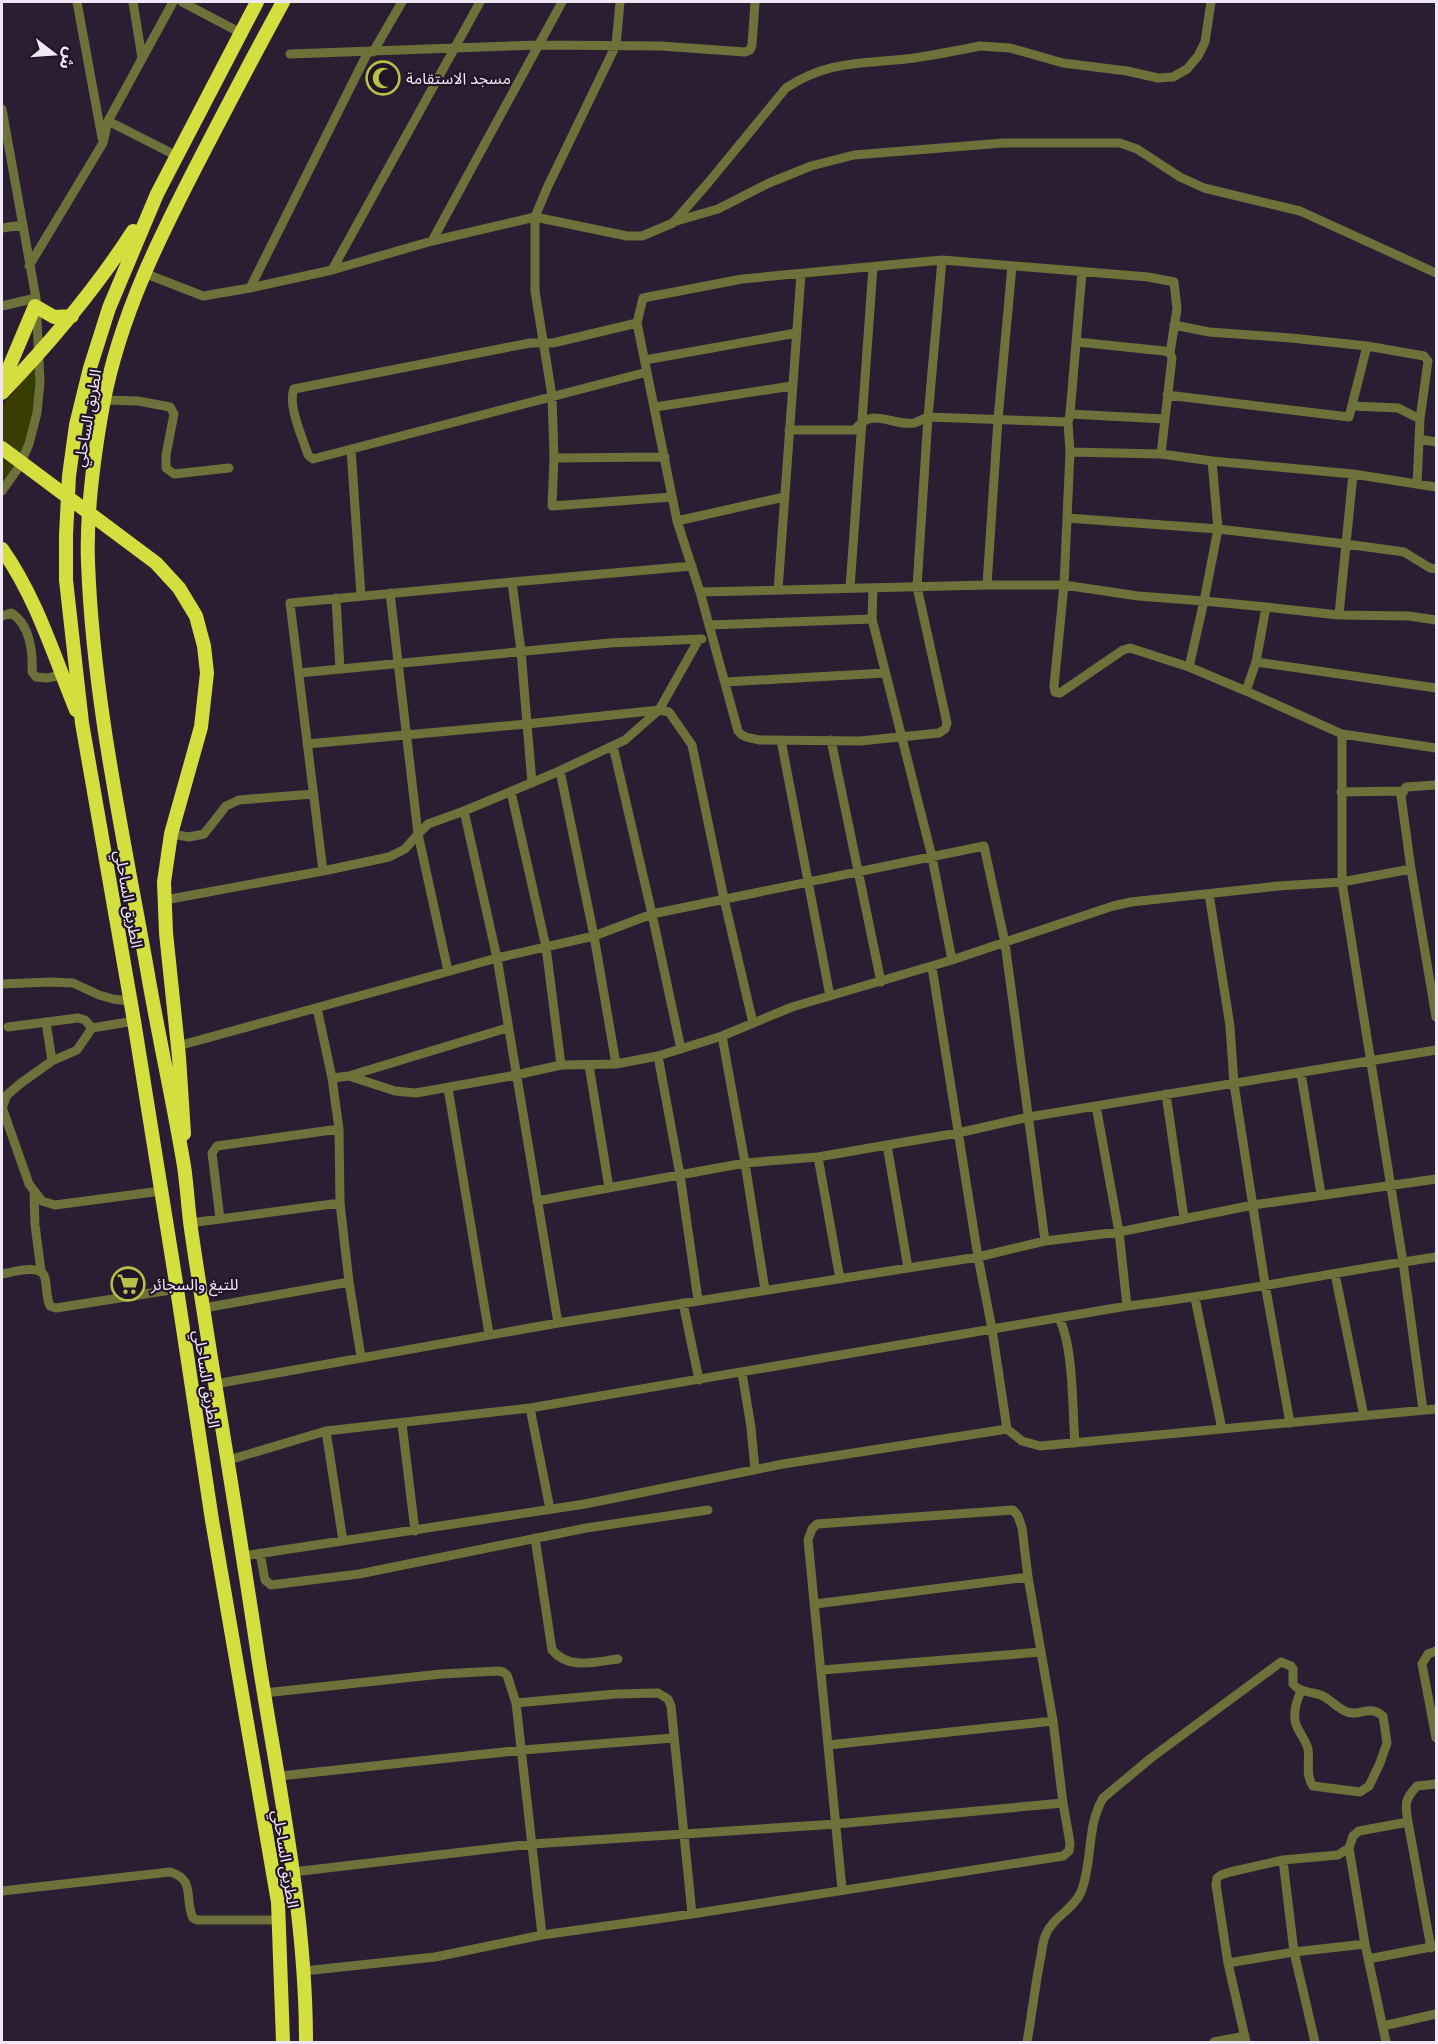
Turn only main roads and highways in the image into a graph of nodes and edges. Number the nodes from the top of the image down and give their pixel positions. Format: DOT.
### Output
graph roads {
  1 [pos="257,2"];
  2 [pos="283,2"];
  3 [pos="157,194"];
  4 [pos="72,316"];
  5 [pos="5,368"];
  6 [pos="2,384"];
  7 [pos="2,393"];
  8 [pos="2,448"];
  9 [pos="4,555"];
  10 [pos="82,723"];
  11 [pos="184,1166"];
  12 [pos="283,2043"];
  13 [pos="306,2043"];
  1 -- 3 [label="highway, الطريق الساحلي"];
  2 -- 11 [label="highway, الطريق الساحلي"];
  3 -- 4 [label="highway"];
  3 -- 10 [label="highway, الطريق الساحلي"];
  4 -- 5 [label="highway"];
  4 -- 7 [label="highway"];
  5 -- 6 [label="highway"];
  8 -- 11 [label="highway"];
  9 -- 10 [label="highway, الطريق الساحلي"];
  10 -- 12 [label="highway, الطريق الساحلي"];
  11 -- 13 [label="highway, الطريق الساحلي"];
}
